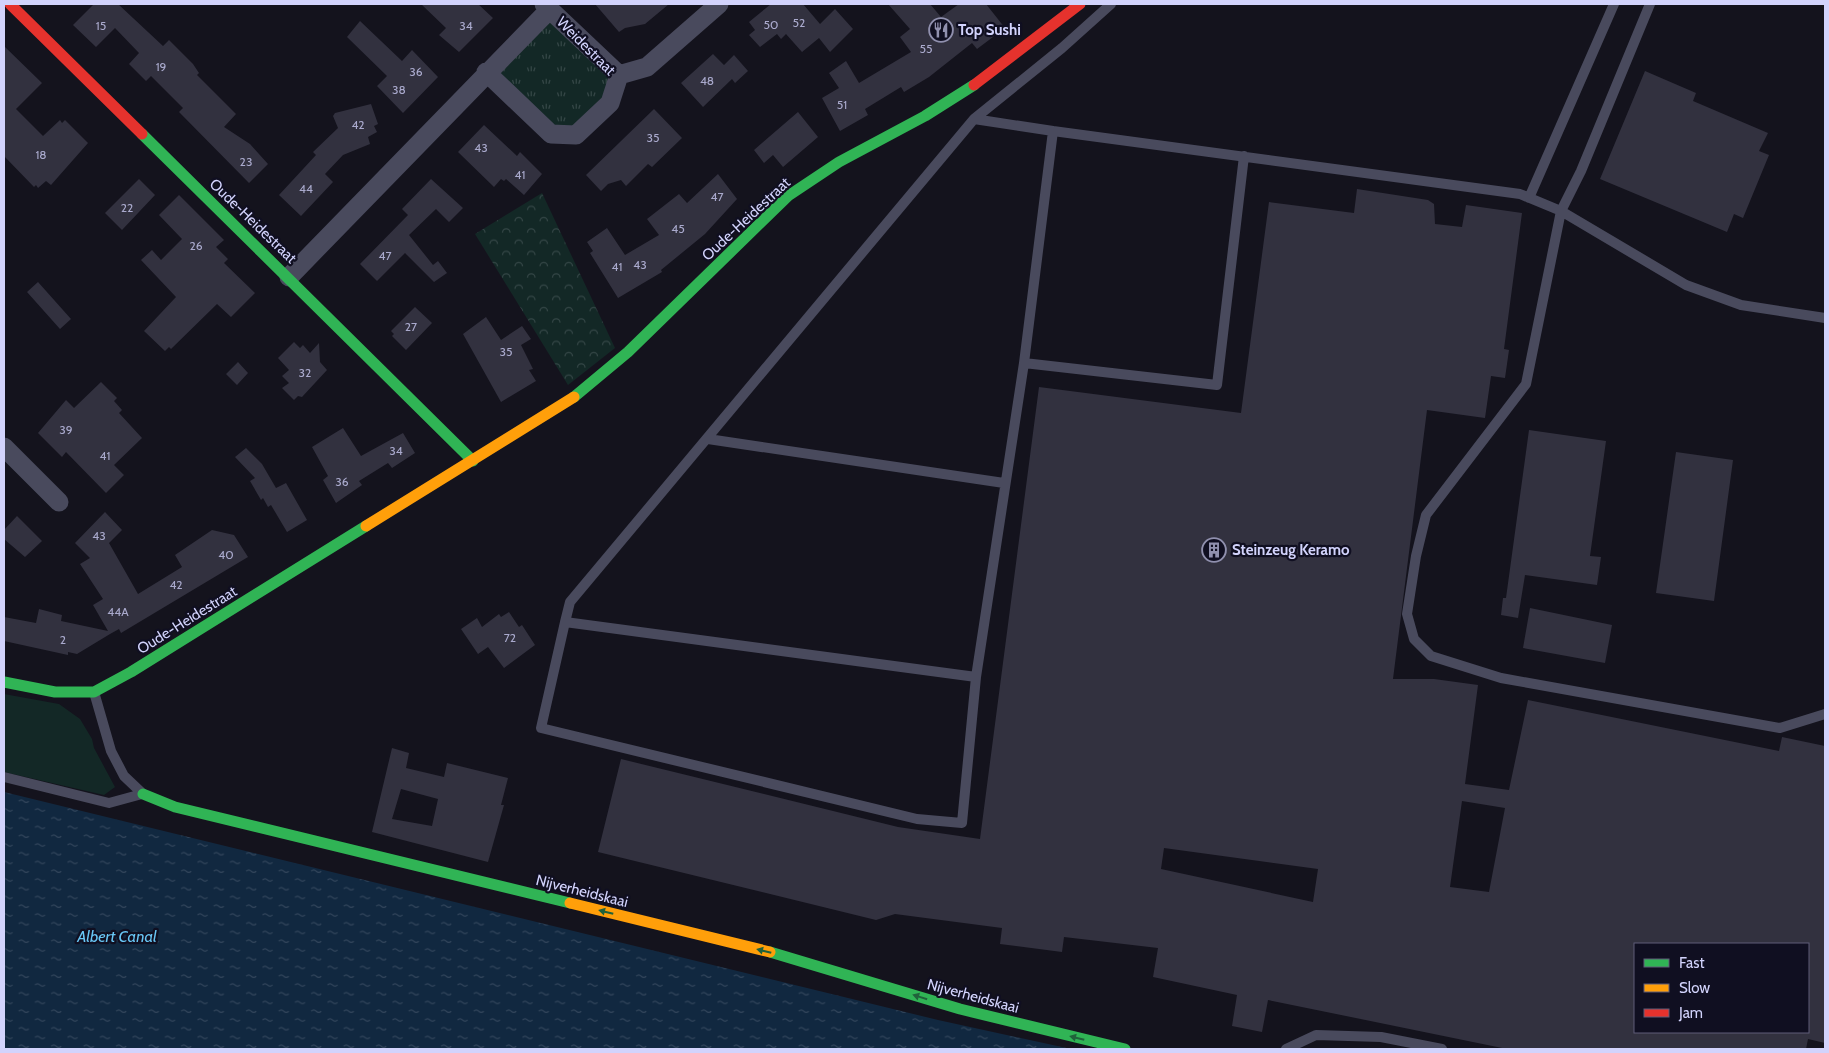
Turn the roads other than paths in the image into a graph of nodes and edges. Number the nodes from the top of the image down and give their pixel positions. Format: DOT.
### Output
graph roads {
  1 [pos="10,4"];
  2 [pos="719,4"];
  3 [pos="1080,4"];
  4 [pos="1111,4"];
  5 [pos="1614,4"];
  6 [pos="1650,4"];
  7 [pos="547,6"];
  8 [pos="486,72"];
  9 [pos="618,75"];
  10 [pos="974,119"];
  11 [pos="1052,131"];
  12 [pos="1244,156"];
  13 [pos="1529,198"];
  14 [pos="1561,211"];
  15 [pos="289,277"];
  16 [pos="1825,318"];
  17 [pos="1024,363"];
  18 [pos="708,439"];
  19 [pos="4,447"];
  20 [pos="473,461"];
  21 [pos="1004,483"];
  22 [pos="59,502"];
  23 [pos="565,622"];
  24 [pos="976,677"];
  25 [pos="4,682"];
  26 [pos="94,692"];
  27 [pos="1825,714"];
  28 [pos="4,777"];
  29 [pos="143,794"];
  30 [pos="1125,1049"];
  31 [pos="1286,1049"];
  32 [pos="1442,1049"];
  1 -- 15 [label="street, Oude-Heidestraat"];
  2 -- 9 [label="street"];
  3 -- 20 [label="street, Oude-Heidestraat"];
  4 -- 10 [label="lane"];
  5 -- 13 [label="lane"];
  6 -- 14 [label="lane"];
  7 -- 8 [label="street, Weidestraat"];
  7 -- 9 [label="street, Weidestraat"];
  8 -- 9 [label="street, Weidestraat"];
  8 -- 15 [label="street, Weidestraat"];
  10 -- 11 [label="lane"];
  10 -- 18 [label="lane"];
  11 -- 12 [label="lane"];
  11 -- 17 [label="lane"];
  12 -- 13 [label="lane"];
  12 -- 17 [label="lane"];
  13 -- 14 [label="lane"];
  14 -- 16 [label="lane"];
  14 -- 27 [label="lane"];
  15 -- 20 [label="street, Oude-Heidestraat"];
  17 -- 21 [label="lane"];
  18 -- 21 [label="lane"];
  18 -- 23 [label="lane"];
  19 -- 22 [label="street"];
  20 -- 26 [label="street, Oude-Heidestraat"];
  21 -- 24 [label="lane"];
  23 -- 24 [label="lane"];
  23 -- 24 [label="lane"];
  25 -- 26 [label="street"];
  26 -- 29 [label="lane, Nijverheidskaai"];
  28 -- 29 [label="lane"];
  30 -- 29 [label="street, Nijverheidskaai, one-way"];
  31 -- 32 [label="lane"];
}
